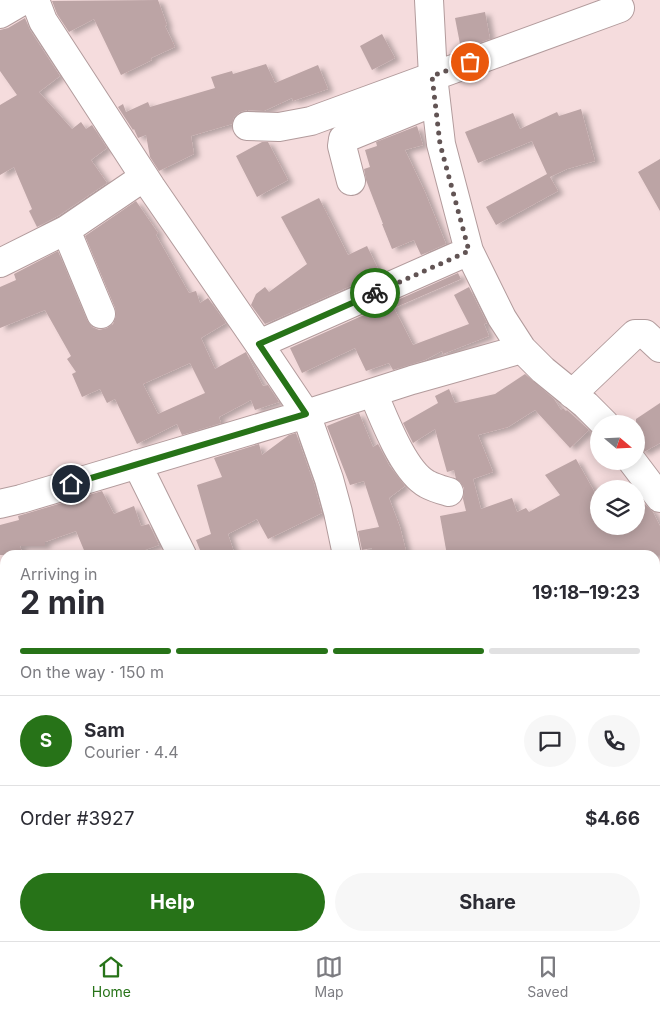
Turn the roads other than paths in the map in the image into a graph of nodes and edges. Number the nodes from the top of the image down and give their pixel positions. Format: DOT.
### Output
graph roads {
  1 [pos="24,0"];
  2 [pos="35,0"];
  3 [pos="430,0"];
  4 [pos="620,8"];
  5 [pos="0,14"];
  6 [pos="434,88"];
  7 [pos="247,126"];
  8 [pos="144,177"];
  9 [pos="351,181"];
  10 [pos="66,230"];
  11 [pos="469,251"];
  12 [pos="0,263"];
  13 [pos="101,314"];
  14 [pos="259,344"];
  15 [pos="522,348"];
  16 [pos="660,348"];
  17 [pos="373,394"];
  18 [pos="572,394"];
  19 [pos="306,414"];
  20 [pos="596,415"];
  21 [pos="137,464"];
  22 [pos="639,470"];
  23 [pos="449,492"];
  24 [pos="660,498"];
  25 [pos="0,504"];
  26 [pos="180,550"];
  27 [pos="346,550"];
  1 -- 5 [label="street"];
  2 -- 8 [label="street"];
  3 -- 6 [label="street"];
  4 -- 6 [label="street"];
  6 -- 7 [label="street"];
  6 -- 9 [label="street"];
  6 -- 11 [label="street"];
  8 -- 10 [label="street"];
  8 -- 14 [label="street"];
  10 -- 12 [label="street"];
  10 -- 13 [label="street"];
  11 -- 14 [label="street"];
  11 -- 15 [label="street"];
  14 -- 19 [label="street"];
  15 -- 17 [label="street"];
  15 -- 18 [label="street"];
  16 -- 18 [label="street"];
  17 -- 19 [label="street"];
  17 -- 23 [label="street"];
  18 -- 20 [label="street"];
  19 -- 21 [label="street"];
  19 -- 27 [label="street"];
  21 -- 25 [label="street"];
  21 -- 26 [label="street"];
  22 -- 24 [label="street"];
}
